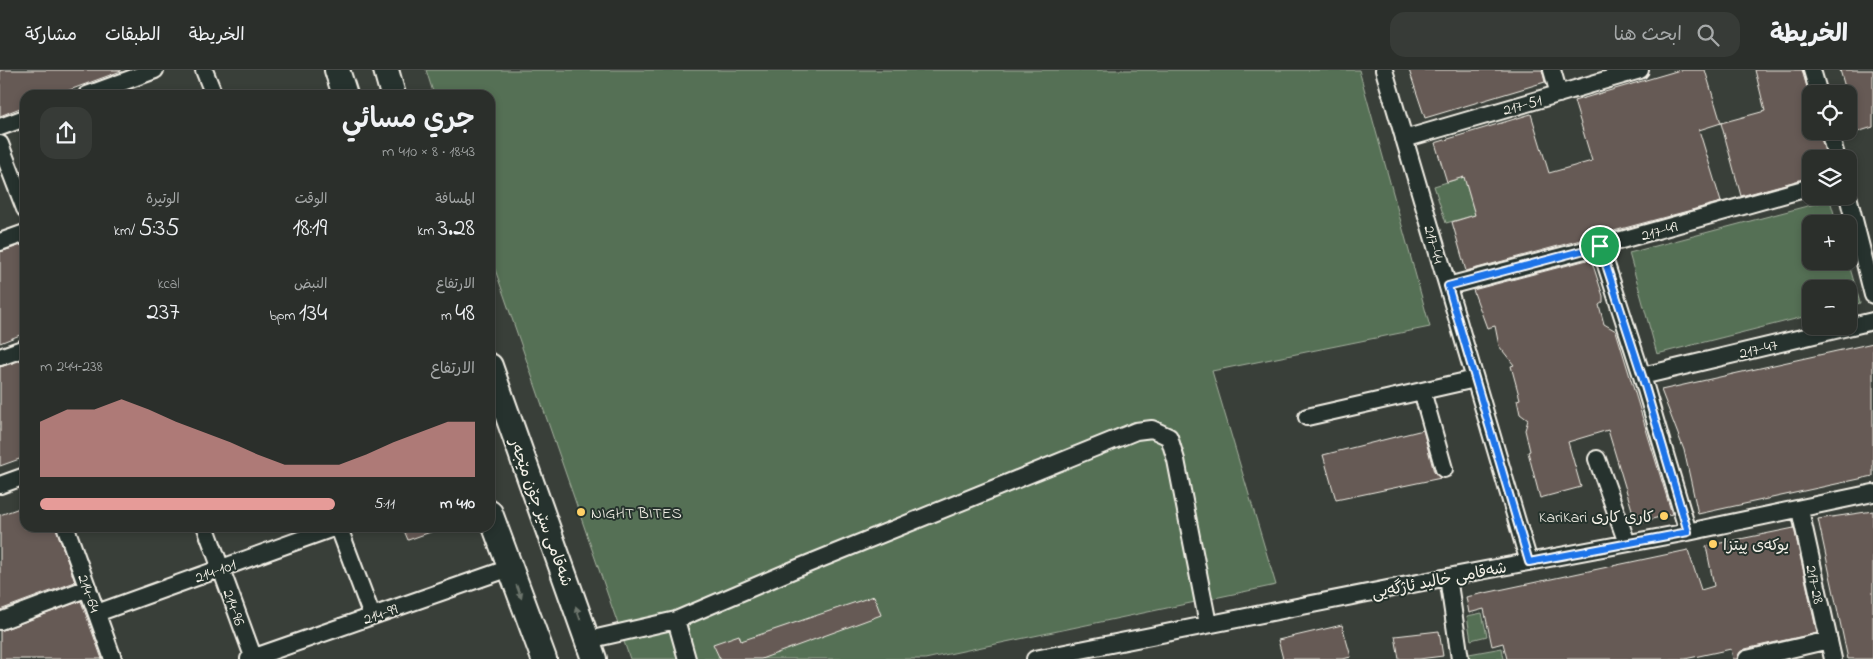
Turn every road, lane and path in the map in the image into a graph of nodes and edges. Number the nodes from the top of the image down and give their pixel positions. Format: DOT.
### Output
graph roads {
  1 [pos="204,70"];
  2 [pos="336,70"];
  3 [pos="386,70"];
  4 [pos="1384,70"];
  5 [pos="1552,70"];
  6 [pos="1640,70"];
  7 [pos="1812,70"];
  8 [pos="144,72"];
  9 [pos="1816,85"];
  10 [pos="104,90"];
  11 [pos="212,90"];
  12 [pos="343,90"];
  13 [pos="392,90"];
  14 [pos="1559,94"];
  15 [pos="20,120"];
  16 [pos="0,127"];
  17 [pos="1404,139"];
  18 [pos="0,144"];
  19 [pos="1802,190"];
  20 [pos="20,196"];
  21 [pos="1850,205"];
  22 [pos="20,235"];
  23 [pos="0,242"];
  24 [pos="1600,246"];
  25 [pos="1448,286"];
  26 [pos="1873,295"];
  27 [pos="1873,321"];
  28 [pos="20,350"];
  29 [pos="0,357"];
  30 [pos="1642,376"];
  31 [pos="1475,379"];
  32 [pos="495,380"];
  33 [pos="1422,391"];
  34 [pos="1307,417"];
  35 [pos="1596,459"];
  36 [pos="1444,468"];
  37 [pos="20,478"];
  38 [pos="0,485"];
  39 [pos="1873,494"];
  40 [pos="1800,510"];
  41 [pos="495,527"];
  42 [pos="72,532"];
  43 [pos="208,532"];
  44 [pos="322,532"];
  45 [pos="340,532"];
  46 [pos="1688,532"];
  47 [pos="1627,542"];
  48 [pos="1529,562"];
  49 [pos="221,568"];
  50 [pos="510,568"];
  51 [pos="1448,577"];
  52 [pos="88,588"];
  53 [pos="97,613"];
  54 [pos="372,616"];
  55 [pos="676,620"];
  56 [pos="0,621"];
  57 [pos="1208,624"];
  58 [pos="1829,640"];
  59 [pos="591,650"];
  60 [pos="538,657"];
  61 [pos="113,659"];
  62 [pos="252,659"];
  63 [pos="687,659"];
  64 [pos="1035,659"];
  65 [pos="1460,659"];
  66 [pos="1747,659"];
  67 [pos="1833,659"];
  1 -- 11 [label="street"];
  2 -- 12 [label="highway"];
  3 -- 13 [label="highway"];
  4 -- 17 [label="street, 217-44"];
  5 -- 14 [label="street"];
  6 -- 14 [label="street, 217-51"];
  7 -- 9 [label="street"];
  8 -- 10 [label="street"];
  14 -- 17 [label="street, 217-51"];
  15 -- 16 [label="street"];
  17 -- 25 [label="street, 217-44"];
  18 -- 20 [label="street"];
  19 -- 24 [label="street, 217-49"];
  21 -- 26 [label="street"];
  22 -- 23 [label="street"];
  24 -- 25 [label="street, 217-49"];
  24 -- 30 [label="street"];
  25 -- 31 [label="street, 217-44"];
  27 -- 30 [label="street, 217-47"];
  28 -- 29 [label="street"];
  30 -- 46 [label="street"];
  31 -- 33 [label="street"];
  31 -- 48 [label="street, 217-44"];
  59 -- 32 [label="highway, شەقامی سێر جۆن مێجەر, one-way"];
  33 -- 34 [label="street"];
  33 -- 36 [label="street"];
  35 -- 47 [label="street"];
  37 -- 38 [label="street"];
  39 -- 40 [label="street, شەقامی خالید ئاژگەیی"];
  40 -- 46 [label="street, شەقامی خالید ئاژگەیی"];
  40 -- 58 [label="street, 217-28"];
  41 -- 50 [label="highway"];
  42 -- 52 [label="street, 214-64"];
  43 -- 49 [label="street, 214-96"];
  44 -- 49 [label="street, 214-101"];
  45 -- 54 [label="street"];
  46 -- 47 [label="street, شەقامی خالید ئاژگەیی"];
  47 -- 48 [label="street, شەقامی خالید ئاژگەیی"];
  48 -- 51 [label="street, شەقامی خالید ئاژگەیی"];
  49 -- 53 [label="street, 214-101"];
  49 -- 62 [label="street, 214-96"];
  50 -- 54 [label="street, 214-99"];
  50 -- 60 [label="highway, one-way"];
  51 -- 57 [label="street, شەقامی خالید ئاژگەیی"];
  51 -- 65 [label="street"];
  52 -- 53 [label="street, 214-64"];
  52 -- 56 [label="street"];
  53 -- 61 [label="street, 214-64"];
  54 -- 62 [label="street, 214-99"];
  55 -- 57 [label="street"];
  55 -- 59 [label="street"];
  55 -- 63 [label="street"];
  57 -- 64 [label="street, شەقامی خالید ئاژگەیی"];
  58 -- 66 [label="street"];
  58 -- 67 [label="street, 217-28"];
}
